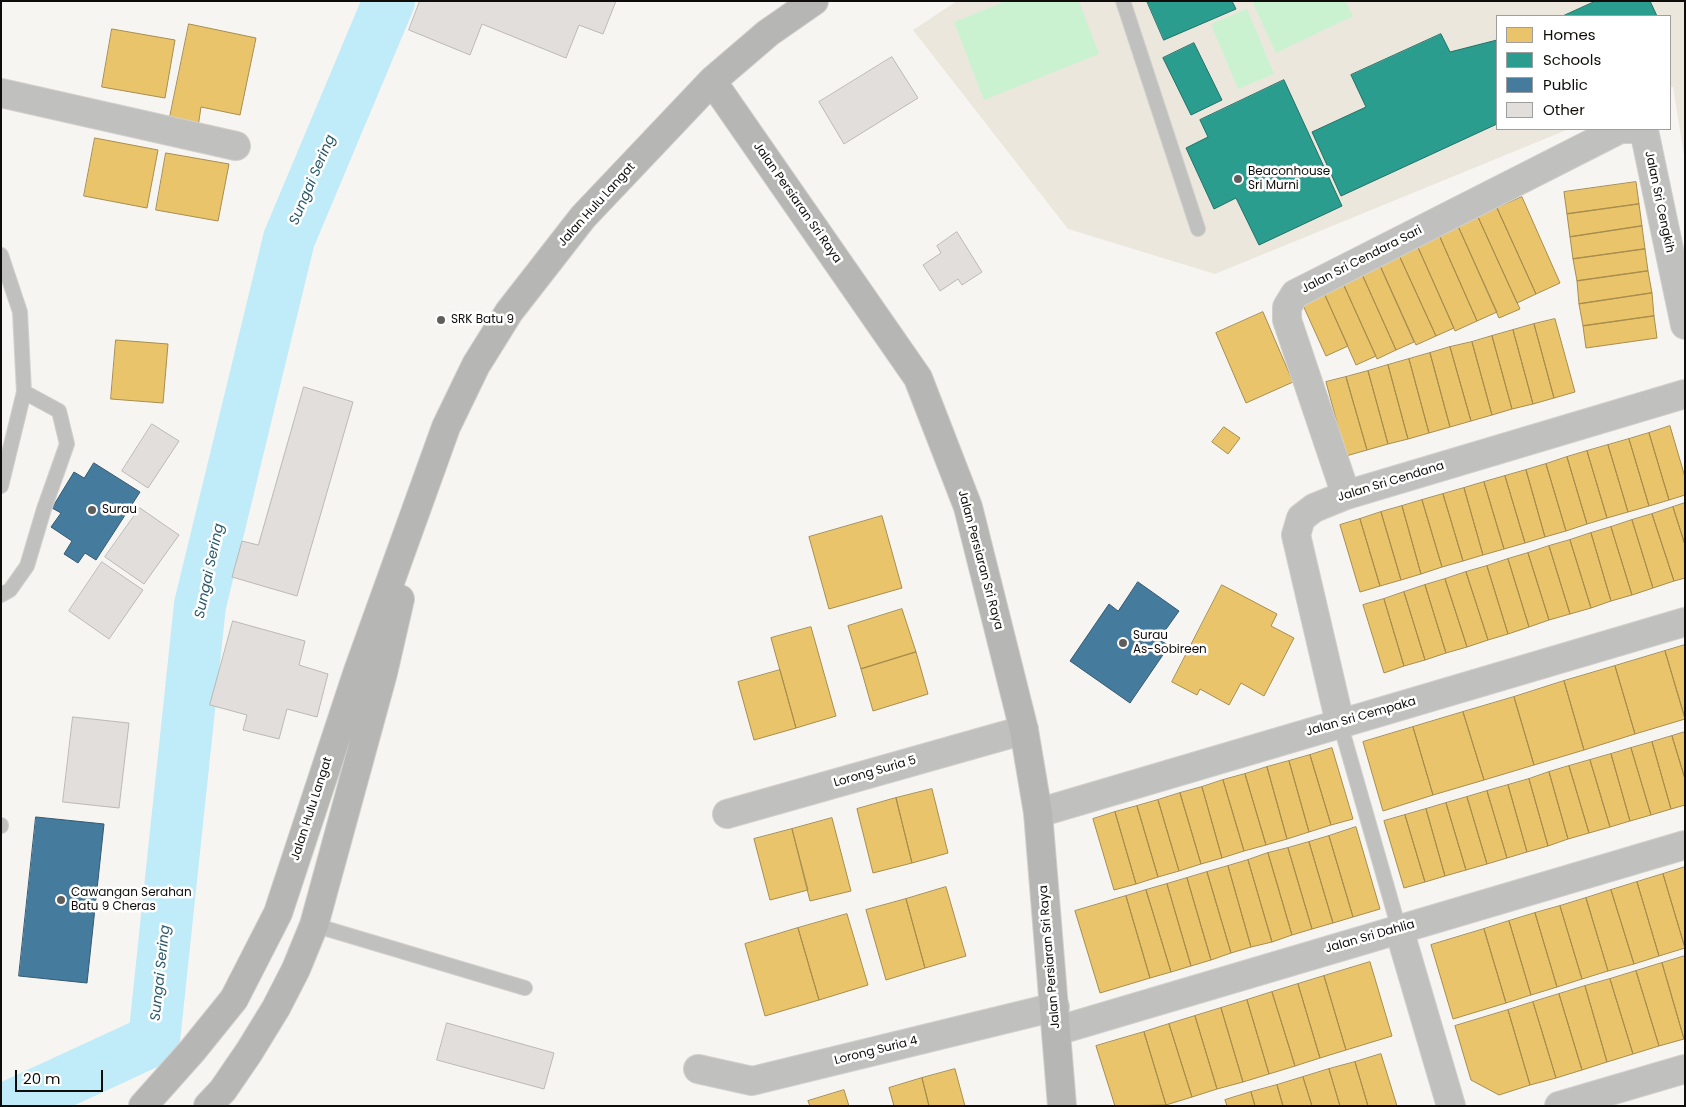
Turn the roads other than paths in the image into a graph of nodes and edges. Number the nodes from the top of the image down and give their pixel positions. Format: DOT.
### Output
graph roads {
  1 [pos="814,1"];
  2 [pos="1123,1"];
  3 [pos="712,81"];
  4 [pos="1,94"];
  5 [pos="1618,130"];
  6 [pos="1638,130"];
  7 [pos="236,146"];
  8 [pos="1198,229"];
  9 [pos="1,256"];
  10 [pos="1685,325"];
  11 [pos="24,392"];
  12 [pos="1685,394"];
  13 [pos="427,483"];
  14 [pos="1,486"];
  15 [pos="1346,495"];
  16 [pos="1,595"];
  17 [pos="1685,622"];
  18 [pos="1340,723"];
  19 [pos="1024,730"];
  20 [pos="1038,813"];
  21 [pos="727,814"];
  22 [pos="1685,844"];
  23 [pos="314,925"];
  24 [pos="1399,929"];
  25 [pos="525,988"];
  26 [pos="1055,1019"];
  27 [pos="1685,1068"];
  28 [pos="698,1069"];
  29 [pos="143,1106"];
  30 [pos="208,1106"];
  31 [pos="1062,1106"];
  32 [pos="1451,1106"];
  33 [pos="1559,1106"];
  1 -- 3 [label="main road, Jalan Hulu Langat"];
  2 -- 8 [label="lane"];
  3 -- 13 [label="main road, Jalan Hulu Langat"];
  3 -- 19 [label="main road, Jalan Persiaran Sri Raya"];
  4 -- 7 [label="street"];
  5 -- 15 [label="street, Jalan Sri Cendara Sari"];
  6 -- 10 [label="street, Jalan Sri Cengkih"];
  9 -- 11 [label="lane"];
  11 -- 14 [label="lane"];
  11 -- 16 [label="lane"];
  12 -- 15 [label="street, Jalan Sri Cendana"];
  13 -- 23 [label="main road, Jalan Hulu Langat"];
  13 -- 29 [label="main road, Jalan Hulu Langat"];
  15 -- 18 [label="street, Jalan Sri Cendana"];
  17 -- 18 [label="street, Jalan Sri Cempaka"];
  18 -- 20 [label="street, Jalan Sri Cempaka"];
  18 -- 24 [label="lane"];
  19 -- 20 [label="main road, Jalan Persiaran Sri Raya"];
  19 -- 21 [label="street, Lorong Suria 5"];
  20 -- 26 [label="main road, Jalan Persiaran Sri Raya"];
  22 -- 24 [label="street, Jalan Sri Dahlia"];
  23 -- 25 [label="lane"];
  23 -- 30 [label="main road, Jalan Hulu Langat"];
  24 -- 26 [label="street, Jalan Sri Dahlia"];
  24 -- 32 [label="street"];
  26 -- 28 [label="street, Lorong Suria 4"];
  26 -- 31 [label="main road, Jalan Persiaran Sri Raya"];
  27 -- 33 [label="street"];
}
